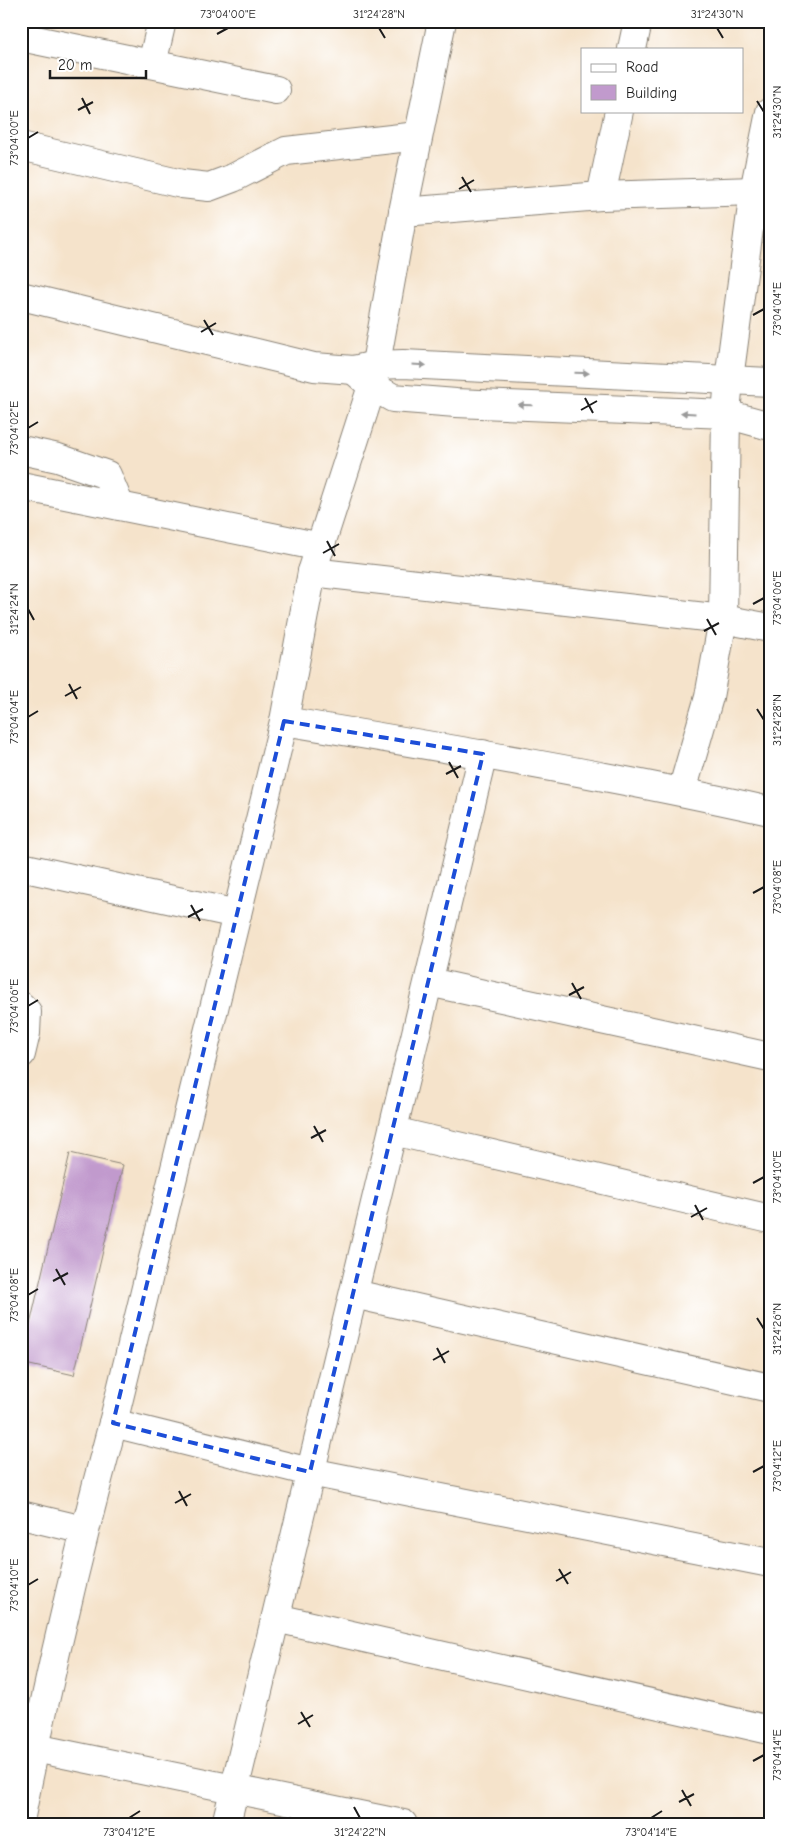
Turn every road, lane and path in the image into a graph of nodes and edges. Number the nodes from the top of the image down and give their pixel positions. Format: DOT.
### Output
graph roads {
  1 [pos="162,21"];
  2 [pos="442,21"];
  3 [pos="638,21"];
  4 [pos="21,37"];
  5 [pos="632,48"];
  6 [pos="152,64"];
  7 [pos="276,90"];
  8 [pos="619,112"];
  9 [pos="770,112"];
  10 [pos="418,136"];
  11 [pos="21,146"];
  12 [pos="762,193"];
  13 [pos="601,196"];
  14 [pos="403,212"];
  15 [pos="21,296"];
  16 [pos="367,373"];
  17 [pos="728,379"];
  18 [pos="770,382"];
  19 [pos="726,414"];
  20 [pos="770,426"];
  21 [pos="21,450"];
  22 [pos="21,486"];
  23 [pos="120,506"];
  24 [pos="317,560"];
  25 [pos="723,620"];
  26 [pos="770,628"];
  27 [pos="284,721"];
  28 [pos="484,754"];
  29 [pos="682,791"];
  30 [pos="770,811"];
  31 [pos="21,867"];
  32 [pos="237,914"];
  33 [pos="429,982"];
  34 [pos="21,1006"];
  35 [pos="21,1054"];
  36 [pos="770,1057"];
  37 [pos="393,1131"];
  38 [pos="770,1219"];
  39 [pos="354,1294"];
  40 [pos="770,1388"];
  41 [pos="113,1423"];
  42 [pos="310,1472"];
  43 [pos="21,1515"];
  44 [pos="84,1530"];
  45 [pos="770,1563"];
  46 [pos="276,1618"];
  47 [pos="770,1730"];
  48 [pos="35,1748"];
  49 [pos="234,1789"];
  50 [pos="21,1816"];
  51 [pos="226,1824"];
  52 [pos="403,1824"];
  1 -- 6 [label="street"];
  2 -- 10 [label="street"];
  3 -- 5 [label="street"];
  4 -- 6 [label="street"];
  6 -- 7 [label="street"];
  8 -- 13 [label="street"];
  9 -- 12 [label="street"];
  10 -- 11 [label="street"];
  10 -- 14 [label="street"];
  12 -- 13 [label="street"];
  12 -- 17 [label="street"];
  13 -- 14 [label="street"];
  14 -- 16 [label="street"];
  15 -- 16 [label="street"];
  16 -- 17 [label="street, one-way"];
  19 -- 16 [label="street, one-way"];
  16 -- 24 [label="street"];
  17 -- 18 [label="street"];
  17 -- 19 [label="street"];
  19 -- 20 [label="street"];
  19 -- 25 [label="street"];
  21 -- 23 [label="street"];
  22 -- 23 [label="street"];
  23 -- 24 [label="street"];
  24 -- 25 [label="street"];
  24 -- 27 [label="street"];
  25 -- 26 [label="street"];
  25 -- 29 [label="street"];
  27 -- 28 [label="street"];
  27 -- 32 [label="street"];
  28 -- 29 [label="street"];
  28 -- 33 [label="street"];
  29 -- 30 [label="street"];
  31 -- 32 [label="street"];
  32 -- 41 [label="street"];
  33 -- 36 [label="street"];
  33 -- 37 [label="street"];
  34 -- 35 [label="street"];
  37 -- 38 [label="street"];
  37 -- 39 [label="street"];
  39 -- 40 [label="street"];
  39 -- 42 [label="street"];
  41 -- 42 [label="street"];
  41 -- 44 [label="street"];
  42 -- 45 [label="street"];
  42 -- 46 [label="street"];
  43 -- 44 [label="street"];
  44 -- 48 [label="street"];
  46 -- 47 [label="street"];
  46 -- 49 [label="street"];
  48 -- 49 [label="street"];
  48 -- 50 [label="street"];
  49 -- 51 [label="street"];
  49 -- 52 [label="street"];
}
